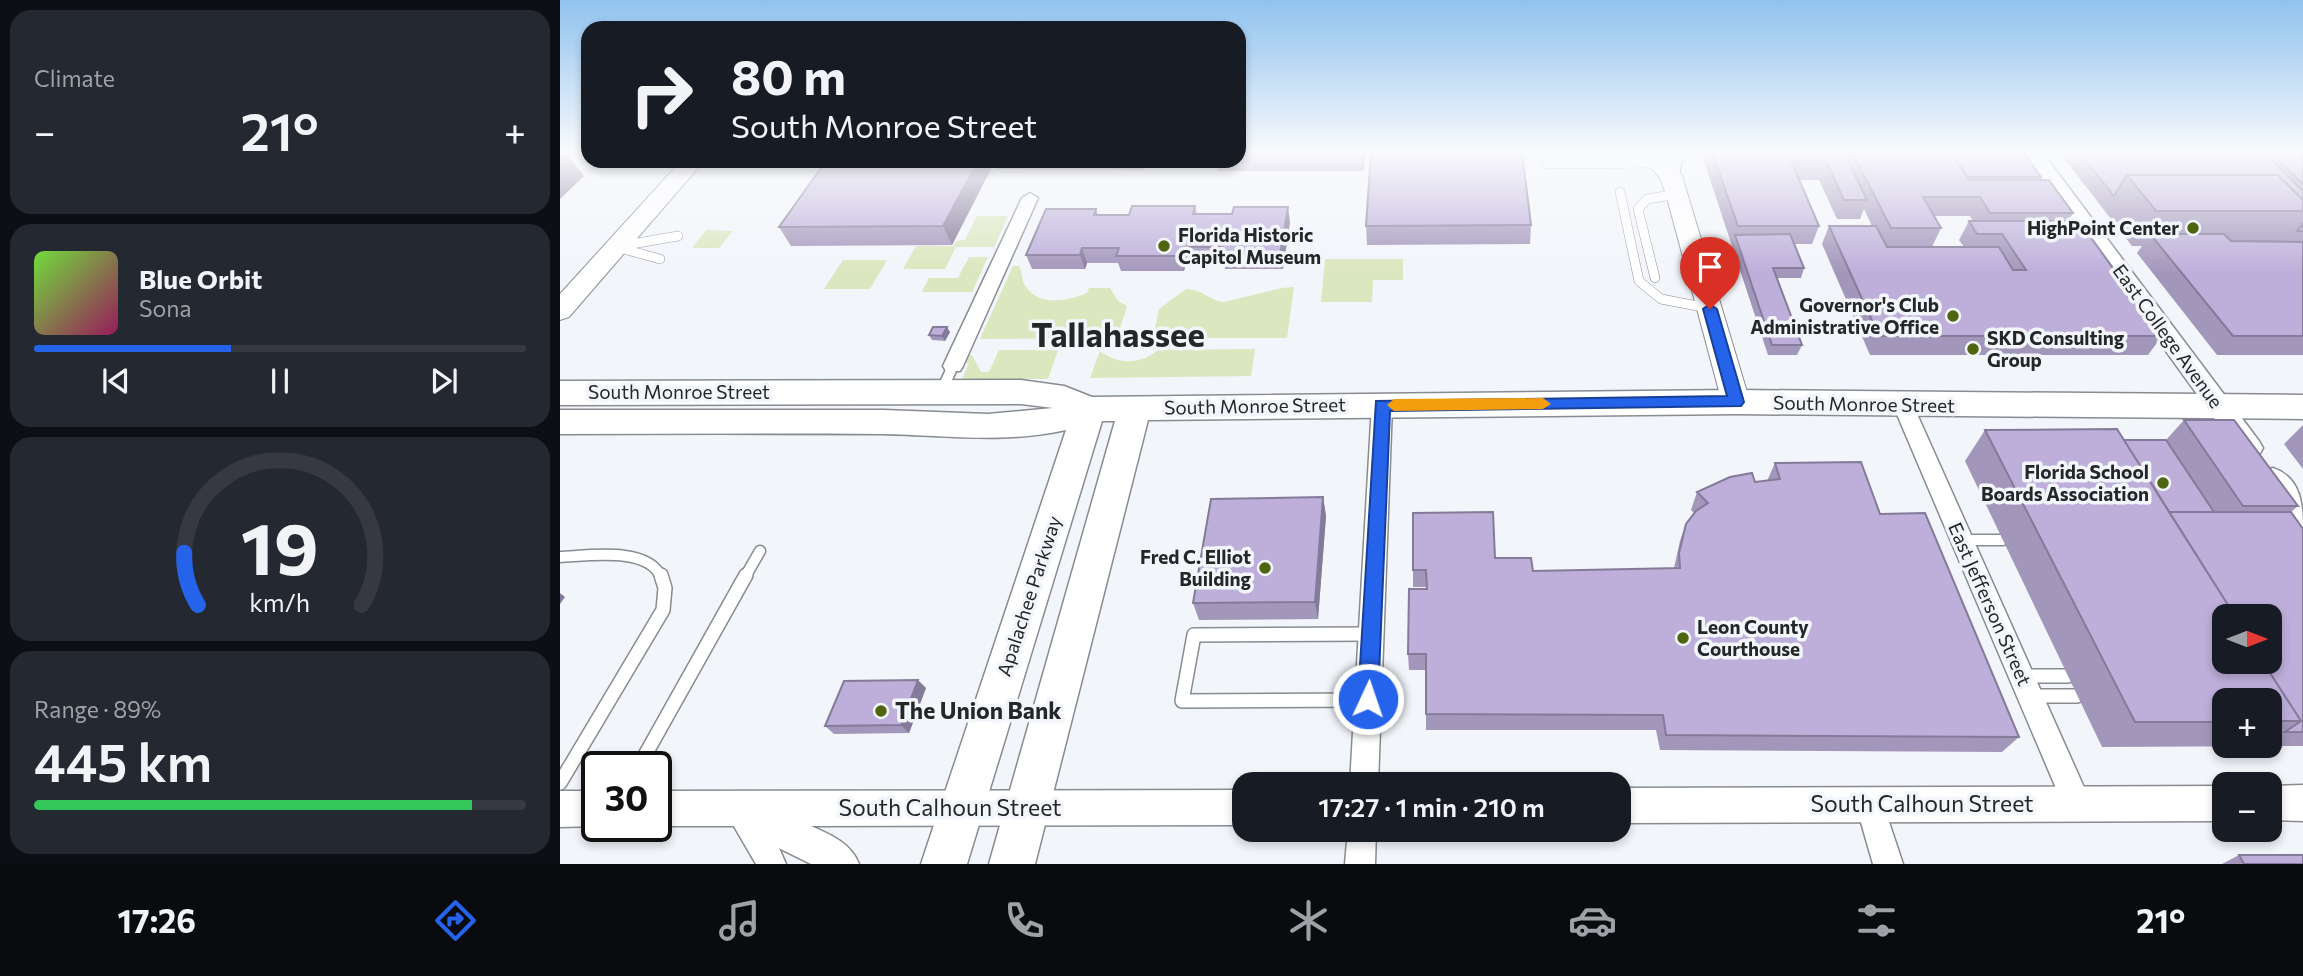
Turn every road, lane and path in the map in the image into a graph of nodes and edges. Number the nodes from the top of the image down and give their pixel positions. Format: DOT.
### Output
graph roads {
  1 [pos="665,192"];
  2 [pos="1620,192"];
  3 [pos="1651,192"];
  4 [pos="1674,192"];
  5 [pos="2062,192"];
  6 [pos="1030,198"];
  7 [pos="678,236"];
  8 [pos="617,247"];
  9 [pos="660,259"];
  10 [pos="1655,278"];
  11 [pos="1710,309"];
  12 [pos="560,311"];
  13 [pos="947,379"];
  14 [pos="560,393"];
  15 [pos="1736,402"];
  16 [pos="1382,405"];
  17 [pos="1903,405"];
  18 [pos="2220,407"];
  19 [pos="2303,407"];
  20 [pos="1135,408"];
  21 [pos="1089,409"];
  22 [pos="560,422"];
  23 [pos="2303,520"];
  24 [pos="1962,540"];
  25 [pos="2003,540"];
  26 [pos="760,551"];
  27 [pos="560,557"];
  28 [pos="1371,634"];
  29 [pos="2068,676"];
  30 [pos="2026,686"];
  31 [pos="2077,696"];
  32 [pos="1368,699"];
  33 [pos="647,751"];
  34 [pos="1365,772"];
  35 [pos="560,783"];
  36 [pos="2212,803"];
  37 [pos="2282,803"];
  38 [pos="2303,803"];
  39 [pos="2077,804"];
  40 [pos="1870,805"];
  41 [pos="1631,806"];
  42 [pos="1232,807"];
  43 [pos="962,808"];
  44 [pos="1028,808"];
  45 [pos="560,809"];
  46 [pos="581,809"];
  47 [pos="672,809"];
  48 [pos="736,809"];
  49 [pos="1361,842"];
  50 [pos="771,864"];
  51 [pos="841,864"];
  52 [pos="944,864"];
  53 [pos="1013,864"];
  54 [pos="1360,864"];
  55 [pos="1888,864"];
  1 -- 8 [label="main road"];
  2 -- 11 [label="lane"];
  3 -- 10 [label="lane"];
  4 -- 11 [label="main road"];
  5 -- 18 [label="street, East College Avenue"];
  6 -- 13 [label="street"];
  7 -- 8 [label="lane"];
  8 -- 9 [label="lane"];
  8 -- 12 [label="main road"];
  11 -- 15 [label="main road"];
  13 -- 14 [label="main road, South Monroe Street"];
  13 -- 21 [label="main road, South Monroe Street"];
  15 -- 16 [label="main road, South Monroe Street"];
  15 -- 17 [label="main road, South Monroe Street"];
  16 -- 20 [label="main road, South Monroe Street"];
  16 -- 28 [label="street"];
  17 -- 18 [label="main road, South Monroe Street"];
  17 -- 24 [label="street, East Jefferson Street"];
  18 -- 19 [label="main road, South Monroe Street"];
  18 -- 23 [label="street, East College Avenue"];
  20 -- 21 [label="main road, South Monroe Street"];
  20 -- 44 [label="main road"];
  21 -- 22 [label="main road, South Monroe Street"];
  21 -- 43 [label="main road, Apalachee Parkway"];
  24 -- 25 [label="lane"];
  24 -- 30 [label="street, East Jefferson Street"];
  26 -- 33 [label="lane"];
  27 -- 35 [label="lane"];
  28 -- 32 [label="street"];
  28 -- 32 [label="lane"];
  29 -- 30 [label="lane"];
  30 -- 31 [label="lane"];
  30 -- 39 [label="street, East Jefferson Street"];
  32 -- 34 [label="street"];
  36 -- 39 [label="street, South Calhoun Street"];
  37 -- 38 [label="street"];
  39 -- 40 [label="street, South Calhoun Street"];
  40 -- 41 [label="street, South Calhoun Street"];
  40 -- 55 [label="street"];
  42 -- 44 [label="street, South Calhoun Street"];
  43 -- 44 [label="street, South Calhoun Street"];
  43 -- 48 [label="street, South Calhoun Street"];
  43 -- 52 [label="main road, Apalachee Parkway"];
  44 -- 53 [label="main road"];
  45 -- 46 [label="street"];
  47 -- 48 [label="street, South Calhoun Street"];
  48 -- 50 [label="street"];
  48 -- 51 [label="street"];
  49 -- 54 [label="street"];
}
